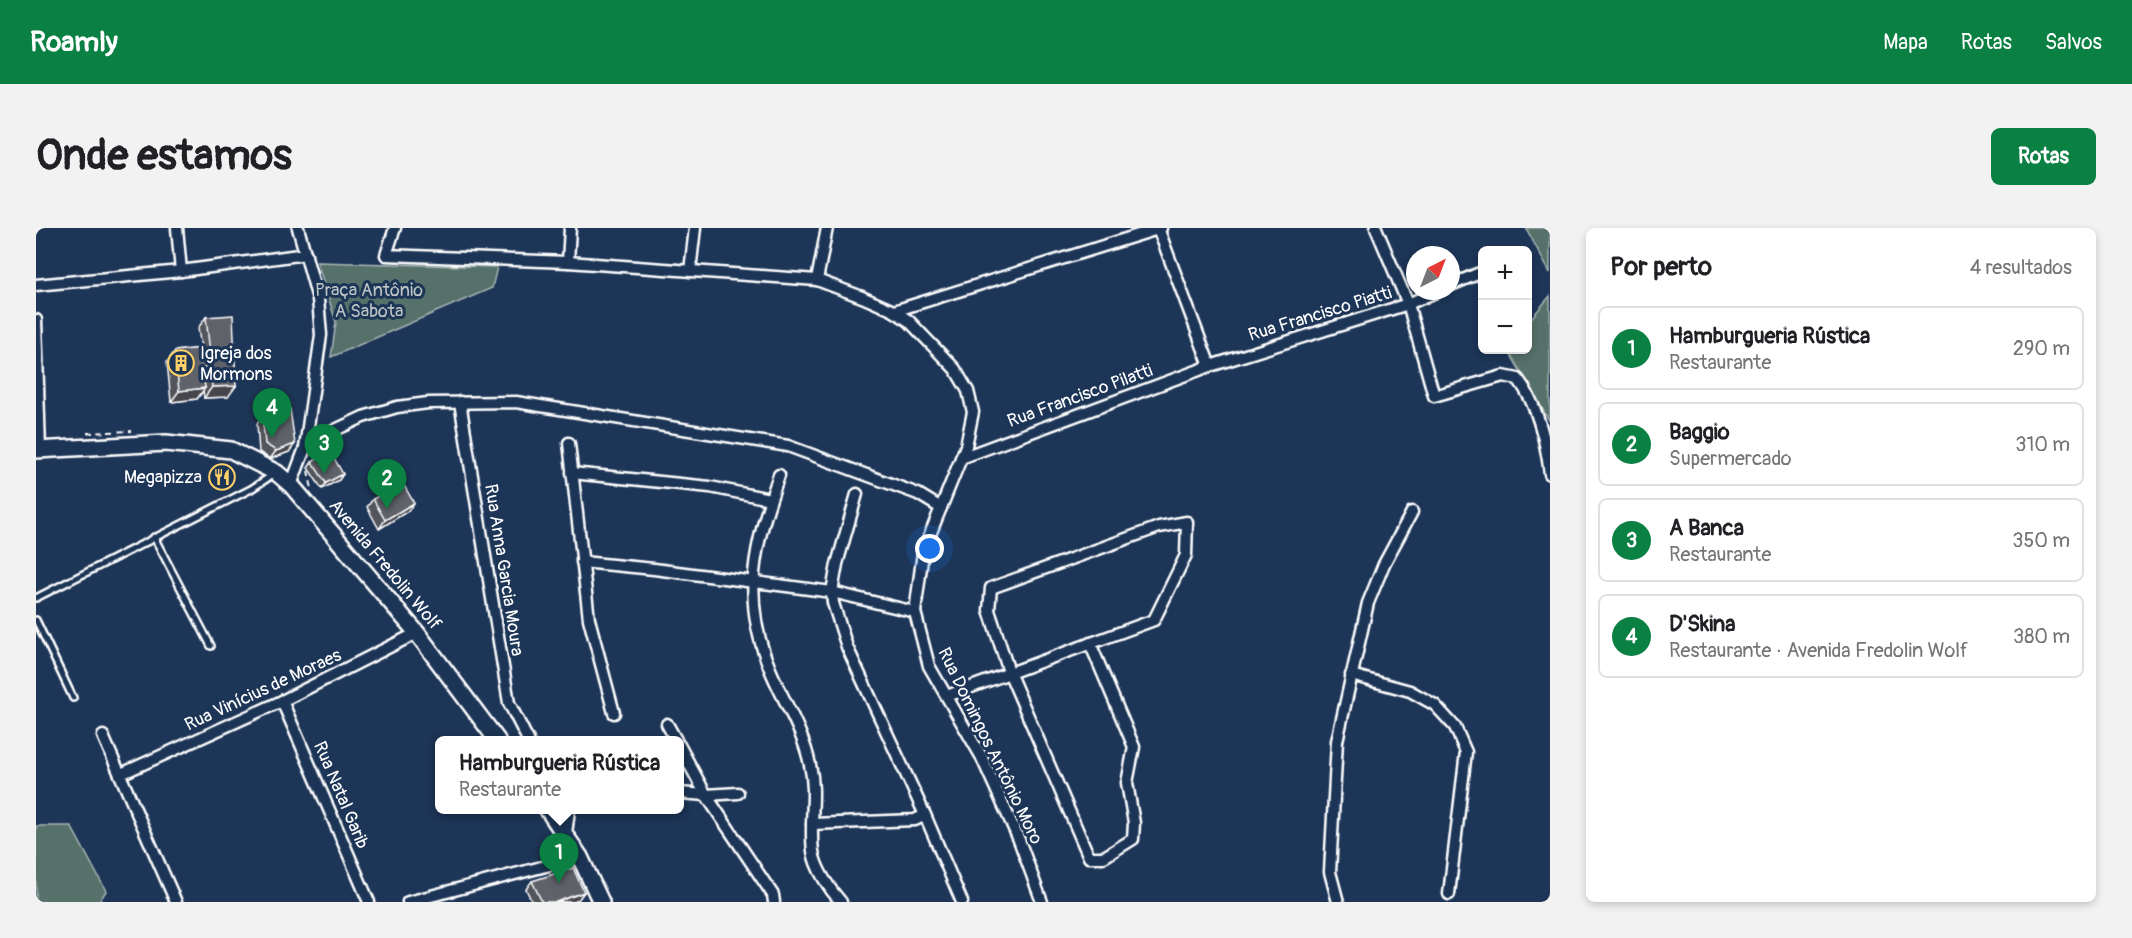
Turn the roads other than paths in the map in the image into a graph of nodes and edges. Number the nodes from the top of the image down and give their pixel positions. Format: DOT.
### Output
graph roads {
  1 [pos="177,228"];
  2 [pos="298,228"];
  3 [pos="394,228"];
  4 [pos="570,228"];
  5 [pos="695,228"];
  6 [pos="827,228"];
  7 [pos="1159,228"];
  8 [pos="1376,228"];
  9 [pos="306,254"];
  10 [pos="568,262"];
  11 [pos="181,271"];
  12 [pos="690,271"];
  13 [pos="1478,274"];
  14 [pos="817,280"];
  15 [pos="1460,281"];
  16 [pos="36,285"];
  17 [pos="1417,300"];
  18 [pos="1408,304"];
  19 [pos="894,311"];
  20 [pos="36,320"];
  21 [pos="1210,366"];
  22 [pos="460,402"];
  23 [pos="569,443"];
  24 [pos="305,448"];
  25 [pos="38,450"];
  26 [pos="961,458"];
  27 [pos="572,472"];
  28 [pos="277,473"];
  29 [pos="1550,474"];
  30 [pos="779,475"];
  31 [pos="291,485"];
  32 [pos="857,494"];
  33 [pos="770,499"];
  34 [pos="941,508"];
  35 [pos="1412,512"];
  36 [pos="154,537"];
  37 [pos="582,562"];
  38 [pos="753,582"];
  39 [pos="832,591"];
  40 [pos="36,598"];
  41 [pos="915,612"];
  42 [pos="36,620"];
  43 [pos="417,633"];
  44 [pos="1090,643"];
  45 [pos="211,646"];
  46 [pos="1009,672"];
  47 [pos="1350,675"];
  48 [pos="947,696"];
  49 [pos="73,698"];
  50 [pos="282,701"];
  51 [pos="614,714"];
  52 [pos="667,724"];
  53 [pos="103,736"];
  54 [pos="493,736"];
  55 [pos="526,736"];
  56 [pos="673,736"];
  57 [pos="684,754"];
  58 [pos="121,774"];
  59 [pos="684,793"];
  60 [pos="738,793"];
  61 [pos="706,795"];
  62 [pos="551,814"];
  63 [pos="568,814"];
  64 [pos="926,815"];
  65 [pos="812,824"];
  66 [pos="566,834"];
  67 [pos="580,857"];
  68 [pos="1449,894"];
  69 [pos="176,902"];
  70 [pos="369,902"];
  71 [pos="408,902"];
  72 [pos="601,902"];
  73 [pos="774,902"];
  74 [pos="841,902"];
  75 [pos="962,902"];
  76 [pos="1042,902"];
  77 [pos="1338,902"];
  1 -- 11 [label="street"];
  2 -- 9 [label="street"];
  3 -- 10 [label="street, Rua Domingos Antônio Moro"];
  4 -- 10 [label="street"];
  5 -- 12 [label="street"];
  6 -- 14 [label="street"];
  7 -- 19 [label="street"];
  7 -- 21 [label="street"];
  8 -- 18 [label="street"];
  9 -- 11 [label="street"];
  9 -- 24 [label="street"];
  10 -- 12 [label="street, Rua Domingos Antônio Moro"];
  11 -- 16 [label="street"];
  12 -- 14 [label="street, Rua Domingos Antônio Moro"];
  13 -- 15 [label="street"];
  14 -- 19 [label="street, Rua Domingos Antônio Moro"];
  17 -- 18 [label="street, Rua Francisco Piatti"];
  18 -- 21 [label="street, Rua Francisco Piatti"];
  18 -- 29 [label="street"];
  19 -- 26 [label="street, Rua Domingos Antônio Moro"];
  20 -- 25 [label="street"];
  21 -- 26 [label="street, Rua Francisco Pilatti"];
  22 -- 24 [label="street"];
  22 -- 34 [label="street"];
  22 -- 55 [label="street, Rua Anna Garcia Moura"];
  23 -- 27 [label="street"];
  24 -- 31 [label="street"];
  25 -- 28 [label="main road, Avenida Fredolin Wolf"];
  26 -- 34 [label="street, Rua Domingos Antônio Moro"];
  27 -- 33 [label="street"];
  27 -- 37 [label="street"];
  28 -- 31 [label="main road, Avenida Fredolin Wolf"];
  28 -- 36 [label="lane"];
  30 -- 33 [label="street"];
  31 -- 43 [label="main road, Avenida Fredolin Wolf"];
  32 -- 39 [label="street"];
  33 -- 38 [label="street"];
  34 -- 41 [label="street, Rua Domingos Antônio Moro"];
  35 -- 47 [label="street"];
  36 -- 40 [label="lane"];
  36 -- 45 [label="lane"];
  37 -- 38 [label="street"];
  37 -- 51 [label="street"];
  38 -- 39 [label="street"];
  38 -- 65 [label="street"];
  39 -- 41 [label="street"];
  39 -- 64 [label="street"];
  41 -- 48 [label="street, Rua Domingos Antônio Moro"];
  42 -- 49 [label="lane"];
  43 -- 50 [label="street, Rua Vinícius de Moraes"];
  43 -- 54 [label="main road, Avenida Fredolin Wolf"];
  44 -- 46 [label="street"];
  44 -- 46 [label="street"];
  44 -- 46 [label="street"];
  46 -- 48 [label="street"];
  47 -- 68 [label="street"];
  47 -- 77 [label="street"];
  48 -- 76 [label="street, Rua Domingos Antônio Moro"];
  50 -- 58 [label="street, Rua Vinícius de Moraes"];
  50 -- 70 [label="street, Rua Natal Garib"];
  52 -- 56 [label="street"];
  53 -- 58 [label="street"];
  57 -- 61 [label="street"];
  58 -- 69 [label="street"];
  59 -- 61 [label="street"];
  60 -- 61 [label="street"];
  61 -- 73 [label="street"];
  62 -- 66 [label="main road"];
  63 -- 66 [label="street"];
  64 -- 65 [label="street"];
  64 -- 75 [label="street"];
  65 -- 74 [label="street"];
  66 -- 67 [label="main road"];
  67 -- 71 [label="street"];
  67 -- 72 [label="main road"];
}
